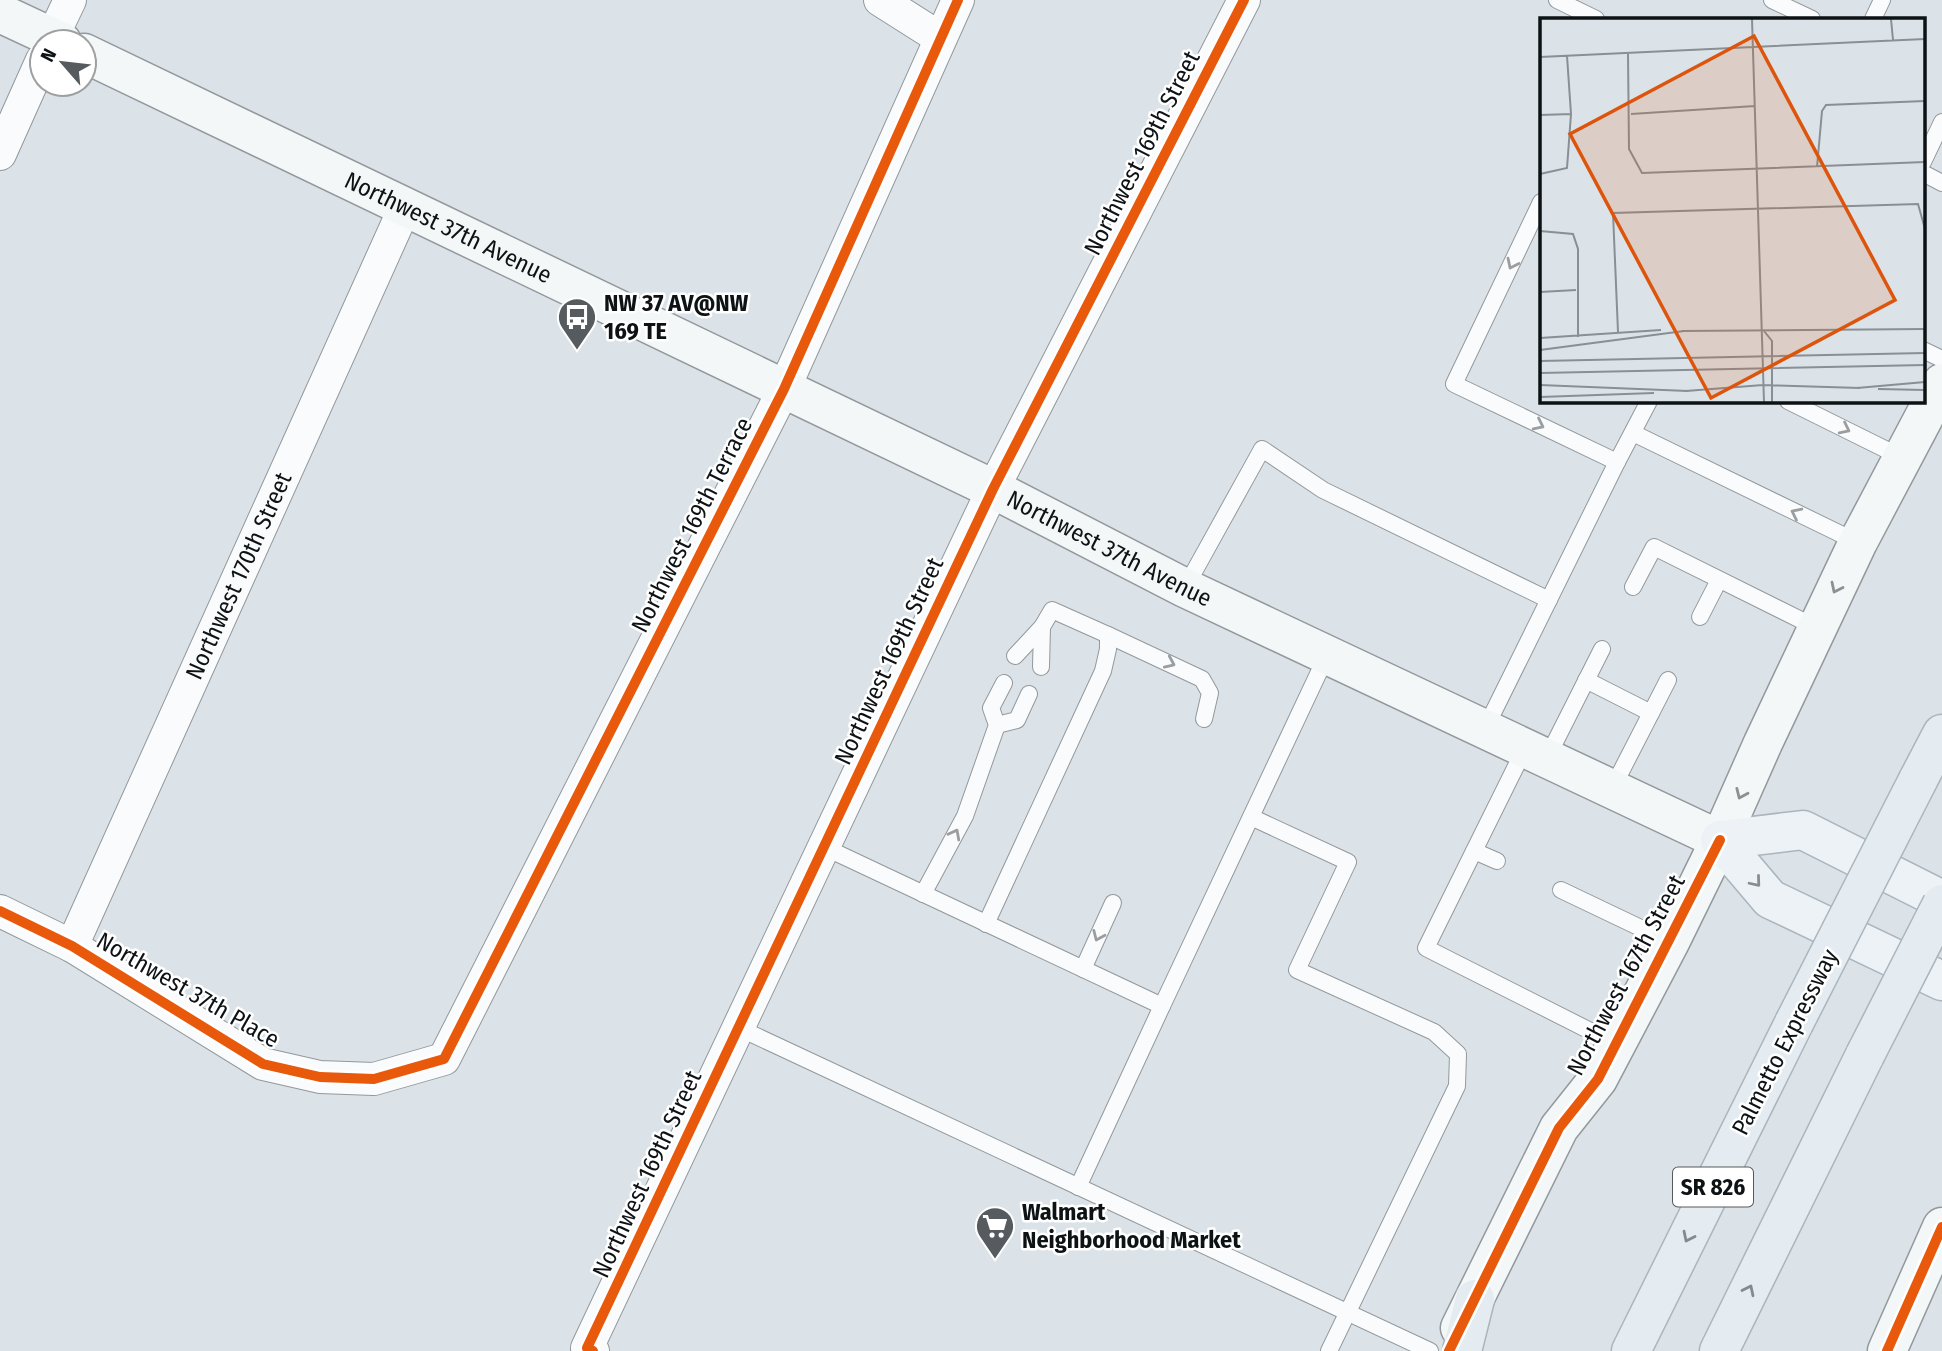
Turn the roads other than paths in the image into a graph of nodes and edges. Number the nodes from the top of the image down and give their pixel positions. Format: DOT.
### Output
graph roads {
  1 [pos="70,0"];
  2 [pos="880,0"];
  3 [pos="958,0"];
  4 [pos="1244,0"];
  5 [pos="1557,0"];
  6 [pos="1772,0"];
  7 [pos="1882,0"];
  8 [pos="0,13"];
  9 [pos="1594,18"];
  10 [pos="1810,18"];
  11 [pos="1873,18"];
  12 [pos="63,28"];
  13 [pos="28,29"];
  14 [pos="940,38"];
  15 [pos="98,65"];
  16 [pos="30,98"];
  17 [pos="1942,121"];
  18 [pos="0,153"];
  19 [pos="1924,160"];
  20 [pos="1924,174"];
  21 [pos="1942,183"];
  22 [pos="1540,204"];
  23 [pos="405,207"];
  24 [pos="1924,350"];
  25 [pos="1942,359"];
  26 [pos="1942,383"];
  27 [pos="785,389"];
  28 [pos="1648,402"];
  29 [pos="1790,402"];
  30 [pos="1633,433"];
  31 [pos="1903,458"];
  32 [pos="1617,462"];
  33 [pos="993,489"];
  34 [pos="1858,542"];
  35 [pos="1718,580"];
  36 [pos="1633,587"];
  37 [pos="1185,588"];
  38 [pos="1549,600"];
  39 [pos="1700,617"];
  40 [pos="1042,627"];
  41 [pos="1817,628"];
  42 [pos="1108,635"];
  43 [pos="1602,649"];
  44 [pos="1327,655"];
  45 [pos="1015,656"];
  46 [pos="1041,667"];
  47 [pos="1586,680"];
  48 [pos="1668,680"];
  49 [pos="1004,683"];
  50 [pos="1029,694"];
  51 [pos="1651,713"];
  52 [pos="1204,719"];
  53 [pos="997,725"];
  54 [pos="1485,729"];
  55 [pos="1942,734"];
  56 [pos="1536,753"];
  57 [pos="1612,789"];
  58 [pos="1251,817"];
  59 [pos="1720,840"];
  60 [pos="824,847"];
  61 [pos="1474,851"];
  62 [pos="1497,861"];
  63 [pos="1562,890"];
  64 [pos="923,894"];
  65 [pos="1942,902"];
  66 [pos="1113,903"];
  67 [pos="0,911"];
  68 [pos="986,924"];
  69 [pos="1670,942"];
  70 [pos="72,946"];
  71 [pos="1083,969"];
  72 [pos="1942,981"];
  73 [pos="1162,1006"];
  74 [pos="739,1028"];
  75 [pos="1616,1044"];
  76 [pos="444,1059"];
  77 [pos="1077,1186"];
  78 [pos="1942,1227"];
  79 [pos="1475,1299"];
  80 [pos="1347,1313"];
  81 [pos="590,1350"];
  82 [pos="1329,1351"];
  83 [pos="1430,1351"];
  84 [pos="1449,1351"];
  85 [pos="1462,1351"];
  86 [pos="1631,1351"];
  87 [pos="1719,1351"];
  88 [pos="1887,1351"];
  1 -- 12 [label="street"];
  2 -- 14 [label="street"];
  3 -- 14 [label="street, Northwest 169th Terrace"];
  4 -- 33 [label="street, Northwest 169th Street"];
  5 -- 9 [label="lane"];
  6 -- 10 [label="lane"];
  7 -- 11 [label="lane"];
  8 -- 13 [label="main road, Northwest 37th Avenue"];
  14 -- 27 [label="street, Northwest 169th Terrace"];
  15 -- 23 [label="main road, Northwest 37th Avenue"];
  16 -- 18 [label="street"];
  17 -- 19 [label="lane"];
  20 -- 21 [label="lane"];
  22 -- 32 [label="lane, one-way"];
  23 -- 27 [label="main road, Northwest 37th Avenue"];
  23 -- 70 [label="street, Northwest 170th Street"];
  24 -- 25 [label="lane"];
  26 -- 31 [label="main road, Northwest 167th Street"];
  27 -- 33 [label="main road, Northwest 37th Avenue"];
  27 -- 76 [label="street, Northwest 169th Terrace"];
  28 -- 30 [label="lane"];
  29 -- 31 [label="lane, one-way"];
  30 -- 32 [label="lane"];
  34 -- 30 [label="lane, one-way"];
  31 -- 34 [label="main road, Northwest 167th Street"];
  32 -- 38 [label="lane"];
  33 -- 37 [label="main road, Northwest 37th Avenue"];
  33 -- 60 [label="street, Northwest 169th Street"];
  34 -- 41 [label="main road, Northwest 167th Street, one-way"];
  35 -- 36 [label="lane"];
  35 -- 39 [label="lane"];
  35 -- 41 [label="lane"];
  37 -- 38 [label="lane"];
  37 -- 44 [label="main road, Northwest 37th Avenue"];
  38 -- 54 [label="lane"];
  40 -- 42 [label="lane"];
  40 -- 45 [label="lane"];
  40 -- 46 [label="lane"];
  41 -- 59 [label="main road, Northwest 167th Street, one-way"];
  42 -- 52 [label="lane, one-way"];
  42 -- 68 [label="lane"];
  43 -- 47 [label="lane"];
  44 -- 54 [label="main road, Northwest 37th Avenue"];
  44 -- 58 [label="lane"];
  47 -- 51 [label="lane"];
  47 -- 56 [label="lane"];
  48 -- 51 [label="lane"];
  49 -- 53 [label="lane"];
  50 -- 53 [label="lane"];
  51 -- 57 [label="lane"];
  64 -- 53 [label="lane, one-way"];
  54 -- 56 [label="main road, Northwest 37th Avenue"];
  55 -- 86 [label="highway, Palmetto Expressway / SR 826, one-way, bridge"];
  56 -- 57 [label="main road, Northwest 37th Avenue"];
  56 -- 61 [label="lane"];
  57 -- 59 [label="main road, Northwest 37th Avenue"];
  58 -- 73 [label="lane"];
  58 -- 80 [label="lane"];
  59 -- 65 [label="main road"];
  59 -- 69 [label="main road, Northwest 167th Street"];
  59 -- 72 [label="main road, Northwest 37th Avenue, one-way"];
  60 -- 64 [label="lane"];
  60 -- 74 [label="street, Northwest 169th Street"];
  61 -- 62 [label="lane"];
  61 -- 75 [label="lane"];
  63 -- 69 [label="lane"];
  64 -- 68 [label="lane"];
  87 -- 65 [label="highway, SR 826, one-way, bridge"];
  66 -- 71 [label="lane, one-way"];
  67 -- 70 [label="street, Northwest 37th Place"];
  68 -- 71 [label="lane"];
  69 -- 75 [label="main road, Northwest 167th Street"];
  70 -- 76 [label="street, Northwest 37th Place"];
  71 -- 73 [label="lane"];
  73 -- 77 [label="lane"];
  74 -- 77 [label="lane"];
  74 -- 81 [label="street, Northwest 169th Street"];
  75 -- 79 [label="main road, Northwest 167th Street"];
  77 -- 80 [label="lane"];
  78 -- 88 [label="main road"];
  79 -- 84 [label="main road, Northwest 167th Street"];
  79 -- 85 [label="highway"];
  80 -- 82 [label="lane"];
  80 -- 83 [label="lane"];
}
